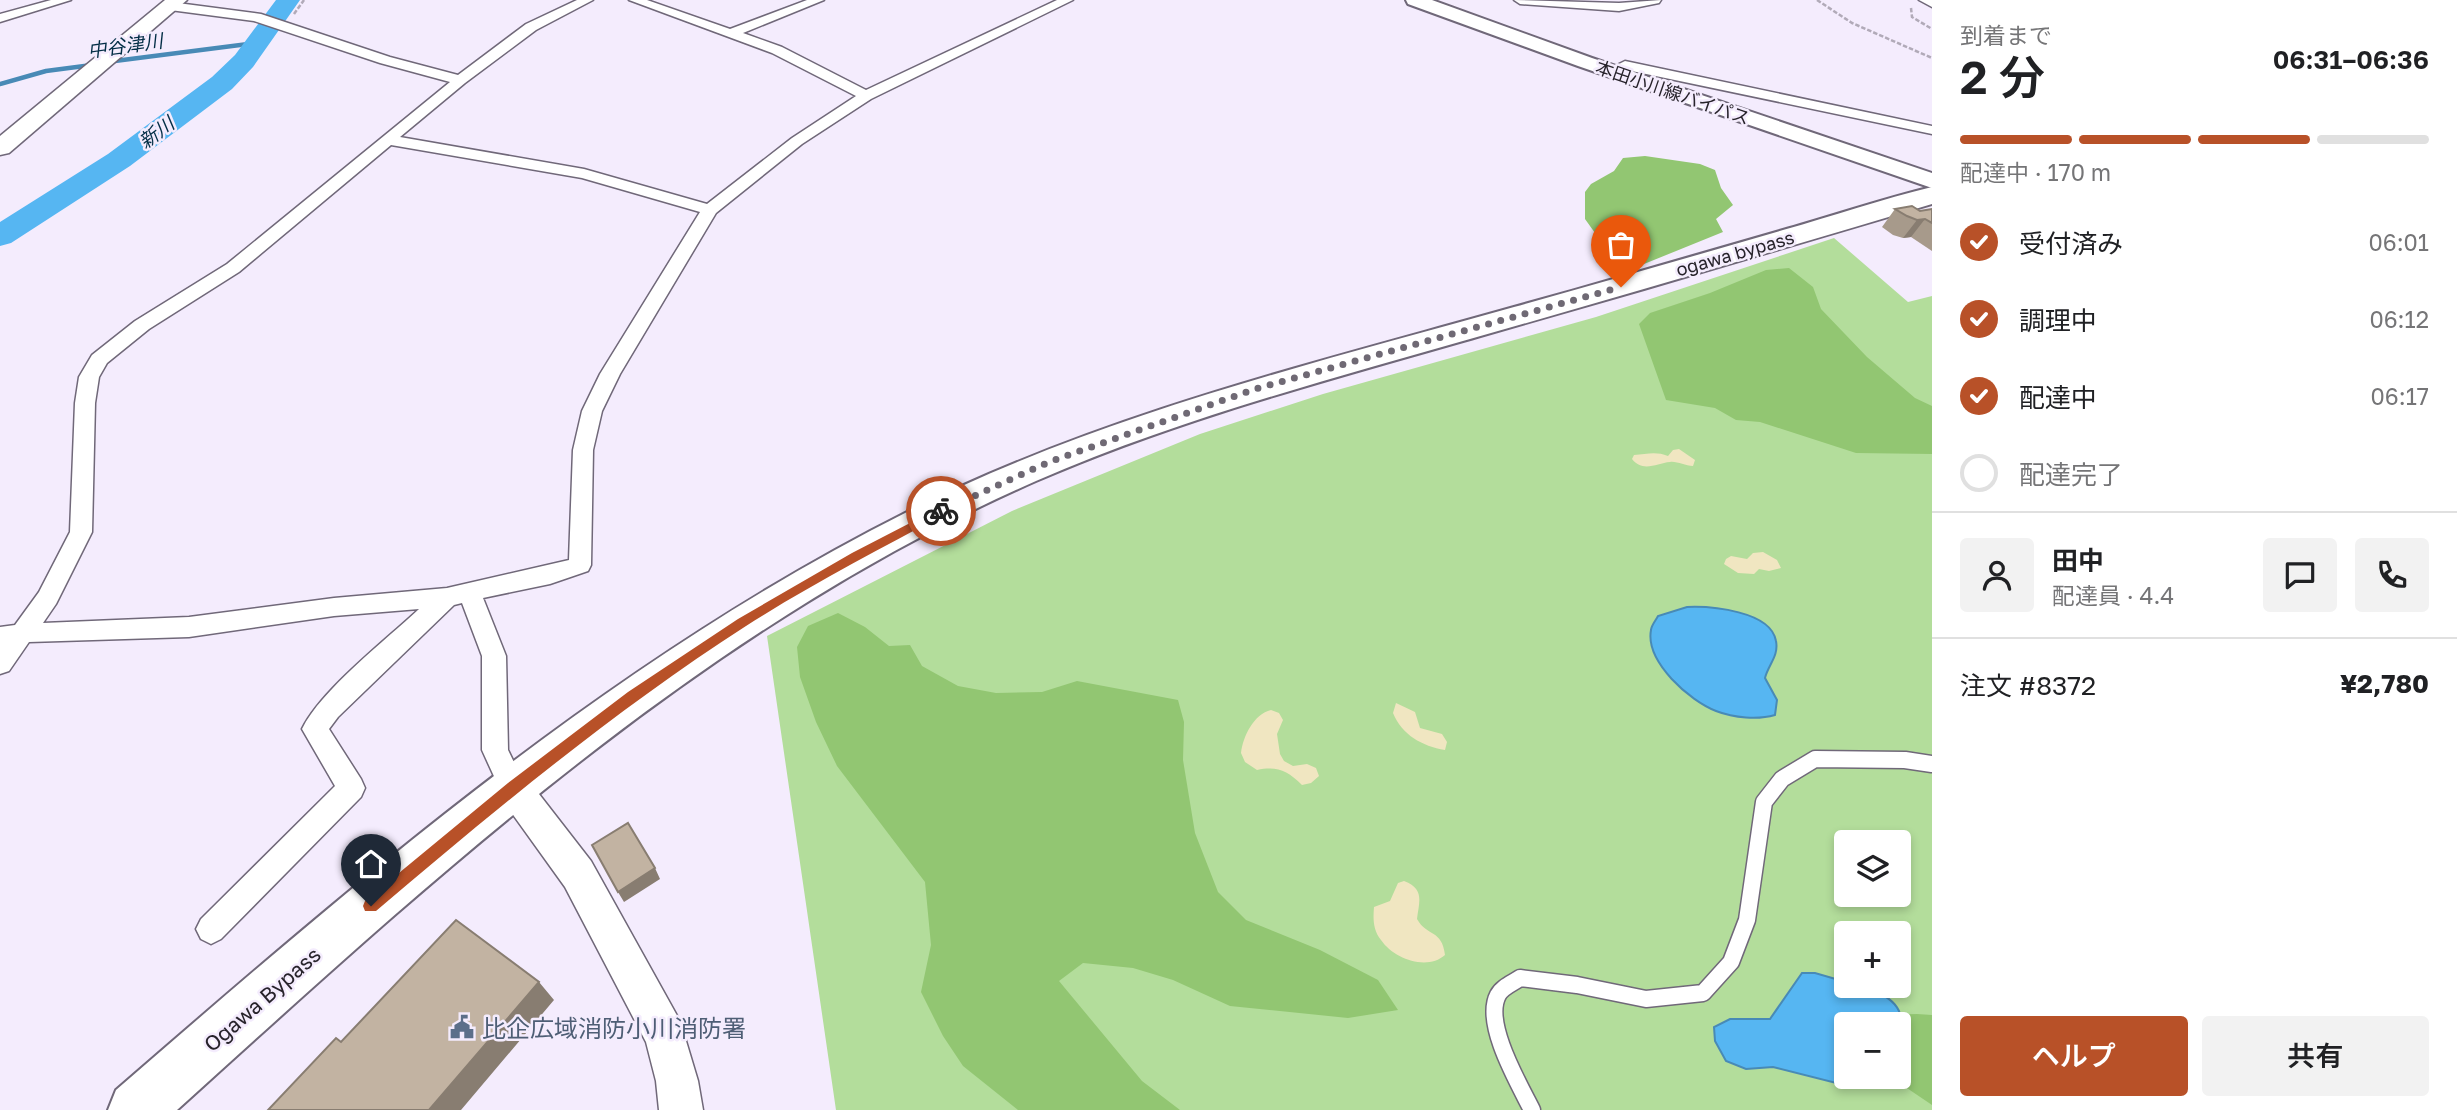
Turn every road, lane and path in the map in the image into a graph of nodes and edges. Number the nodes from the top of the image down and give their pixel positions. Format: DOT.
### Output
graph roads {
  1 [pos="65,0"];
  2 [pos="587,0"];
  3 [pos="635,0"];
  4 [pos="818,0"];
  5 [pos="1067,0"];
  6 [pos="1520,0"];
  7 [pos="1655,0"];
  8 [pos="1817,0"];
  9 [pos="1925,0"];
  10 [pos="1427,2"];
  11 [pos="1910,2"];
  12 [pos="174,3"];
  13 [pos="1932,3"];
  14 [pos="0,18"];
  15 [pos="1932,29"];
  16 [pos="729,34"];
  17 [pos="1932,58"];
  18 [pos="1614,72"];
  19 [pos="460,80"];
  20 [pos="866,96"];
  21 [pos="1932,130"];
  22 [pos="388,140"];
  23 [pos="0,148"];
  24 [pos="1932,181"];
  25 [pos="1932,195"];
  26 [pos="710,210"];
  27 [pos="458,596"];
  28 [pos="11,635"];
  29 [pos="0,664"];
  30 [pos="1932,764"];
  31 [pos="513,788"];
  32 [pos="211,929"];
  33 [pos="136,1110"];
  34 [pos="681,1110"];
  35 [pos="1532,1110"];
  1 -- 14 [label="street"];
  2 -- 19 [label="street"];
  3 -- 16 [label="street"];
  4 -- 16 [label="street"];
  5 -- 20 [label="street"];
  6 -- 7 [label="street"];
  8 -- 17 [label="path"];
  9 -- 13 [label="street"];
  10 -- 18 [label="main road, 本田小川線バイパス"];
  11 -- 15 [label="path"];
  12 -- 19 [label="street"];
  12 -- 23 [label="main road"];
  16 -- 20 [label="street"];
  18 -- 21 [label="street"];
  18 -- 24 [label="main road, 本田小川線バイパス"];
  19 -- 22 [label="street"];
  20 -- 26 [label="street"];
  22 -- 26 [label="street"];
  22 -- 28 [label="street"];
  25 -- 31 [label="highway, Ogawa Bypass"];
  26 -- 27 [label="street"];
  27 -- 28 [label="street"];
  27 -- 31 [label="street"];
  27 -- 32 [label="street"];
  28 -- 29 [label="street"];
  30 -- 35 [label="lane"];
  31 -- 33 [label="highway, Ogawa Bypass"];
  31 -- 34 [label="street"];
}
